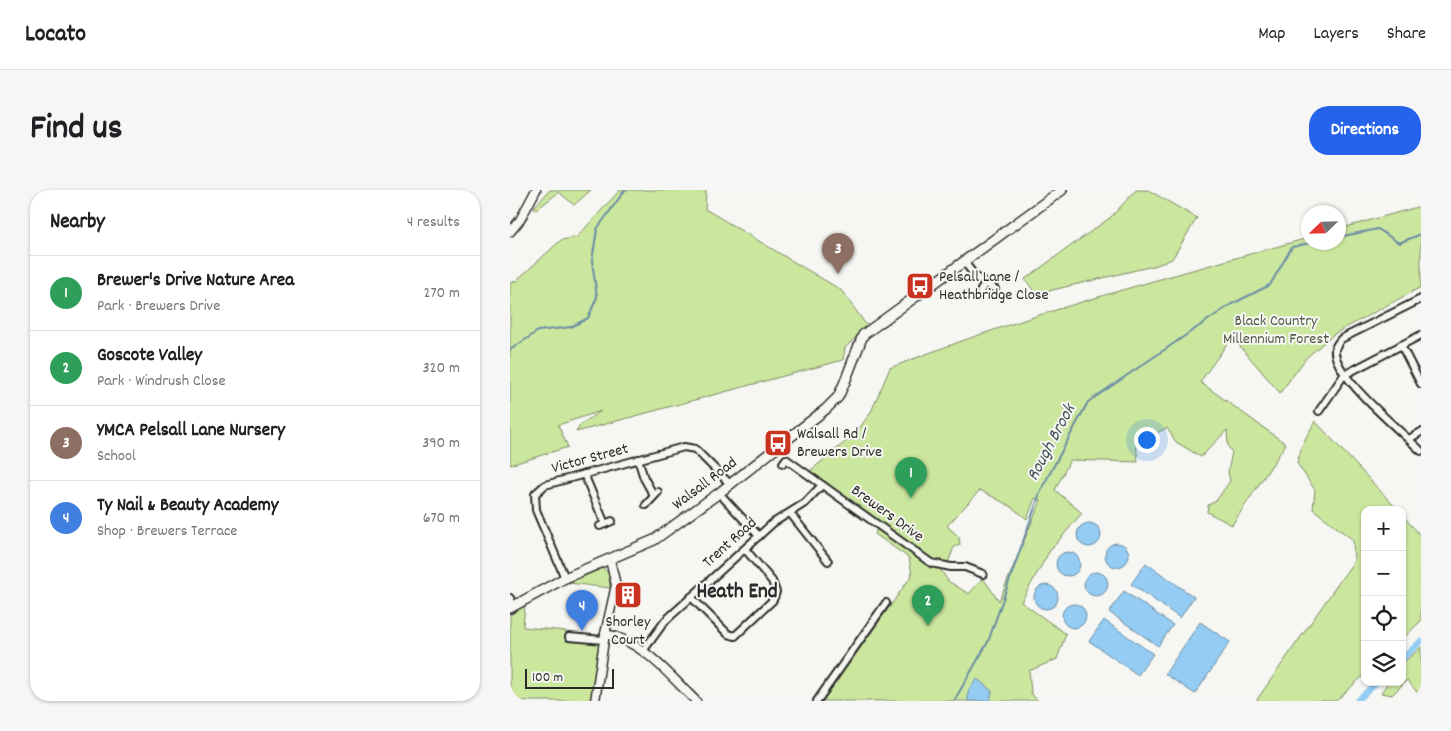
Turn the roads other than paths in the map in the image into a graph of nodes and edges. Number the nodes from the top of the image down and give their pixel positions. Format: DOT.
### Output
graph roads {
  1 [pos="536,190"];
  2 [pos="1062,190"];
  3 [pos="510,232"];
  4 [pos="965,263"];
  5 [pos="985,283"];
  6 [pos="995,289"];
  7 [pos="980,292"];
  8 [pos="1421,299"];
  9 [pos="1421,335"];
  10 [pos="1401,346"];
  11 [pos="1344,375"];
  12 [pos="1421,384"];
  13 [pos="1318,411"];
  14 [pos="1421,432"];
  15 [pos="1409,439"];
  16 [pos="1421,451"];
  17 [pos="638,460"];
  18 [pos="783,463"];
  19 [pos="584,474"];
  20 [pos="730,484"];
  21 [pos="822,485"];
  22 [pos="719,493"];
  23 [pos="646,505"];
  24 [pos="790,512"];
  25 [pos="612,521"];
  26 [pos="759,536"];
  27 [pos="745,549"];
  28 [pos="610,560"];
  29 [pos="828,561"];
  30 [pos="983,574"];
  31 [pos="564,578"];
  32 [pos="691,597"];
  33 [pos="886,603"];
  34 [pos="511,604"];
  35 [pos="569,637"];
  36 [pos="605,637"];
  37 [pos="643,651"];
  38 [pos="595,701"];
  39 [pos="696,701"];
  40 [pos="817,701"];
  1 -- 3 [label="street"];
  2 -- 4 [label="main road, Walsall Road"];
  4 -- 5 [label="street"];
  4 -- 20 [label="main road, Walsall Road"];
  5 -- 6 [label="street"];
  5 -- 7 [label="street"];
  8 -- 11 [label="street"];
  9 -- 10 [label="street"];
  10 -- 11 [label="street"];
  10 -- 12 [label="street"];
  11 -- 13 [label="street"];
  11 -- 15 [label="street"];
  14 -- 15 [label="street"];
  15 -- 16 [label="street"];
  17 -- 19 [label="street, Victor Street"];
  17 -- 20 [label="street, Victor Street"];
  17 -- 23 [label="street"];
  18 -- 21 [label="street, Brewers Drive"];
  19 -- 25 [label="street"];
  19 -- 31 [label="street, Victor Street"];
  20 -- 22 [label="main road, Walsall Road"];
  21 -- 24 [label="street, Trent Road"];
  21 -- 30 [label="street, Brewers Drive"];
  22 -- 26 [label="street"];
  22 -- 28 [label="main road, Walsall Road"];
  24 -- 26 [label="street, Trent Road"];
  24 -- 29 [label="street"];
  26 -- 27 [label="street, Trent Road"];
  27 -- 32 [label="street, Trent Road"];
  27 -- 32 [label="street"];
  28 -- 31 [label="main road, Walsall Road"];
  28 -- 36 [label="street"];
  31 -- 34 [label="main road, Walsall Road"];
  32 -- 37 [label="street, Trent Road"];
  33 -- 40 [label="street"];
  35 -- 36 [label="street"];
  36 -- 37 [label="street"];
  36 -- 38 [label="street"];
  37 -- 39 [label="street"];
}
